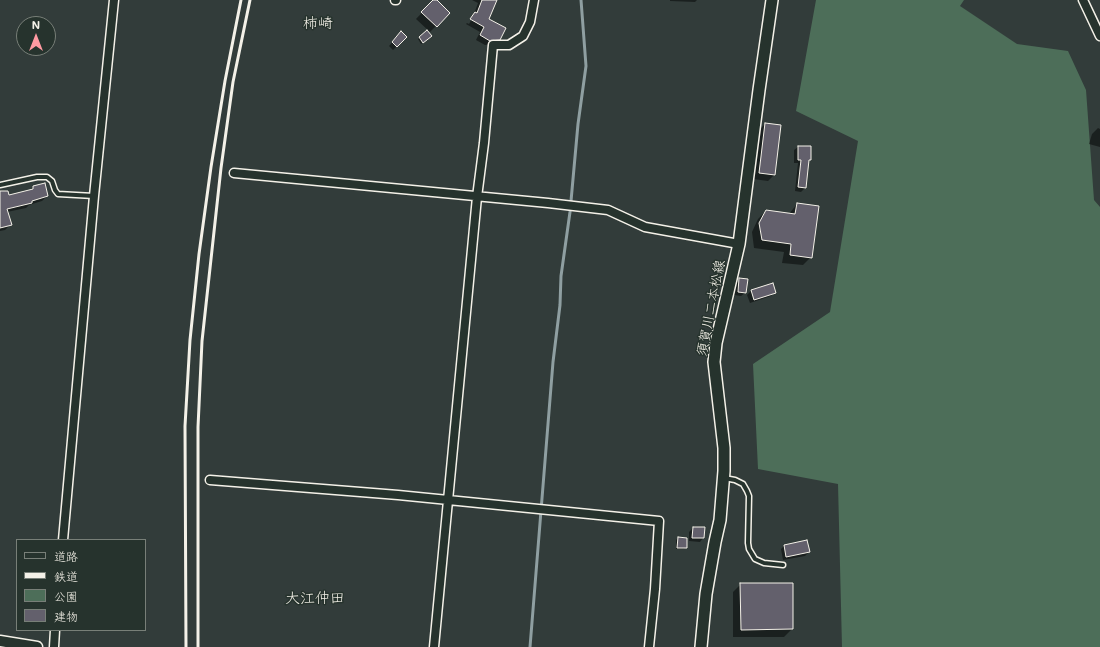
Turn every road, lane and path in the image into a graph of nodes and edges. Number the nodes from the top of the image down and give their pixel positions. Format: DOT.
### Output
graph roads {
  1 [pos="114,0"];
  2 [pos="534,0"];
  3 [pos="772,0"];
  4 [pos="1083,0"];
  5 [pos="1100,36"];
  6 [pos="234,173"];
  7 [pos="0,185"];
  8 [pos="94,196"];
  9 [pos="477,197"];
  10 [pos="739,244"];
  11 [pos="724,478"];
  12 [pos="210,480"];
  13 [pos="448,500"];
  14 [pos="64,539"];
  15 [pos="784,565"];
  16 [pos="55,631"];
  17 [pos="0,641"];
  18 [pos="37,647"];
  19 [pos="54,647"];
  20 [pos="434,647"];
  21 [pos="649,647"];
  22 [pos="702,647"];
  1 -- 8 [label="street"];
  2 -- 9 [label="street"];
  3 -- 10 [label="main road, 須賀川二本松線"];
  4 -- 5 [label="street"];
  6 -- 9 [label="street"];
  7 -- 8 [label="lane"];
  8 -- 14 [label="street"];
  9 -- 10 [label="street"];
  9 -- 13 [label="street"];
  10 -- 11 [label="main road, 須賀川二本松線"];
  11 -- 15 [label="lane"];
  11 -- 22 [label="main road, 須賀川二本松線"];
  12 -- 13 [label="street"];
  13 -- 20 [label="street"];
  13 -- 21 [label="street"];
  16 -- 19 [label="street"];
  17 -- 18 [label="street"];
}
